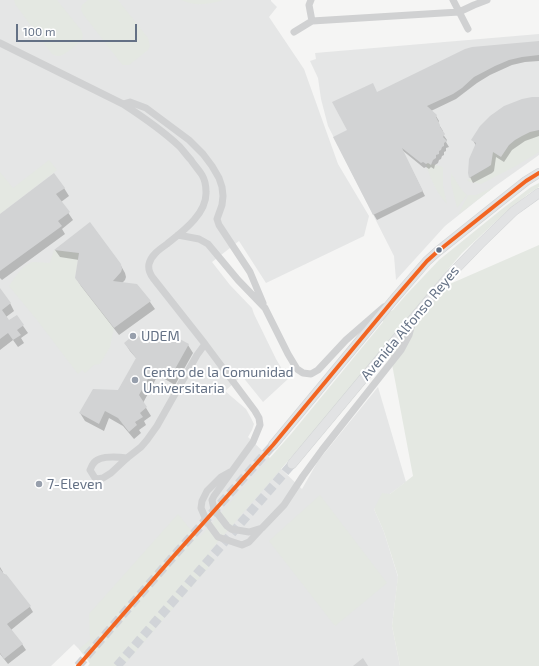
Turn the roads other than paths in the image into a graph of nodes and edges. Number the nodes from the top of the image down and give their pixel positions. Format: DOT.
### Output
graph roads {
  1 [pos="311,0"];
  2 [pos="453,0"];
  3 [pos="488,0"];
  4 [pos="459,12"];
  5 [pos="312,21"];
  6 [pos="468,30"];
  7 [pos="294,32"];
  8 [pos="0,43"];
  9 [pos="123,104"];
  10 [pos="539,173"];
  11 [pos="539,193"];
  12 [pos="178,235"];
  13 [pos="395,298"];
  14 [pos="265,308"];
  15 [pos="413,319"];
  16 [pos="205,344"];
  17 [pos="273,445"];
  18 [pos="127,458"];
  19 [pos="292,464"];
  20 [pos="230,472"];
  21 [pos="262,528"];
  1 -- 5 [label="street"];
  2 -- 4 [label="street"];
  3 -- 4 [label="street"];
  4 -- 5 [label="street"];
  4 -- 6 [label="street"];
  5 -- 7 [label="street"];
  8 -- 9 [label="street"];
  9 -- 12 [label="street"];
  9 -- 14 [label="street"];
  10 -- 13 [label="main road, Avenida Alfonso Reyes"];
  11 -- 15 [label="main road, Avenida Alfonso Reyes"];
  12 -- 14 [label="street"];
  12 -- 16 [label="street"];
  13 -- 14 [label="street"];
  13 -- 17 [label="main road, Avenida Alfonso Reyes"];
  15 -- 19 [label="main road, Avenida Alfonso Reyes"];
  15 -- 21 [label="street"];
  16 -- 18 [label="street"];
  16 -- 20 [label="street"];
  18 -- 18 [label="street"];
  20 -- 21 [label="street"];
  20 -- 21 [label="street"];
}
